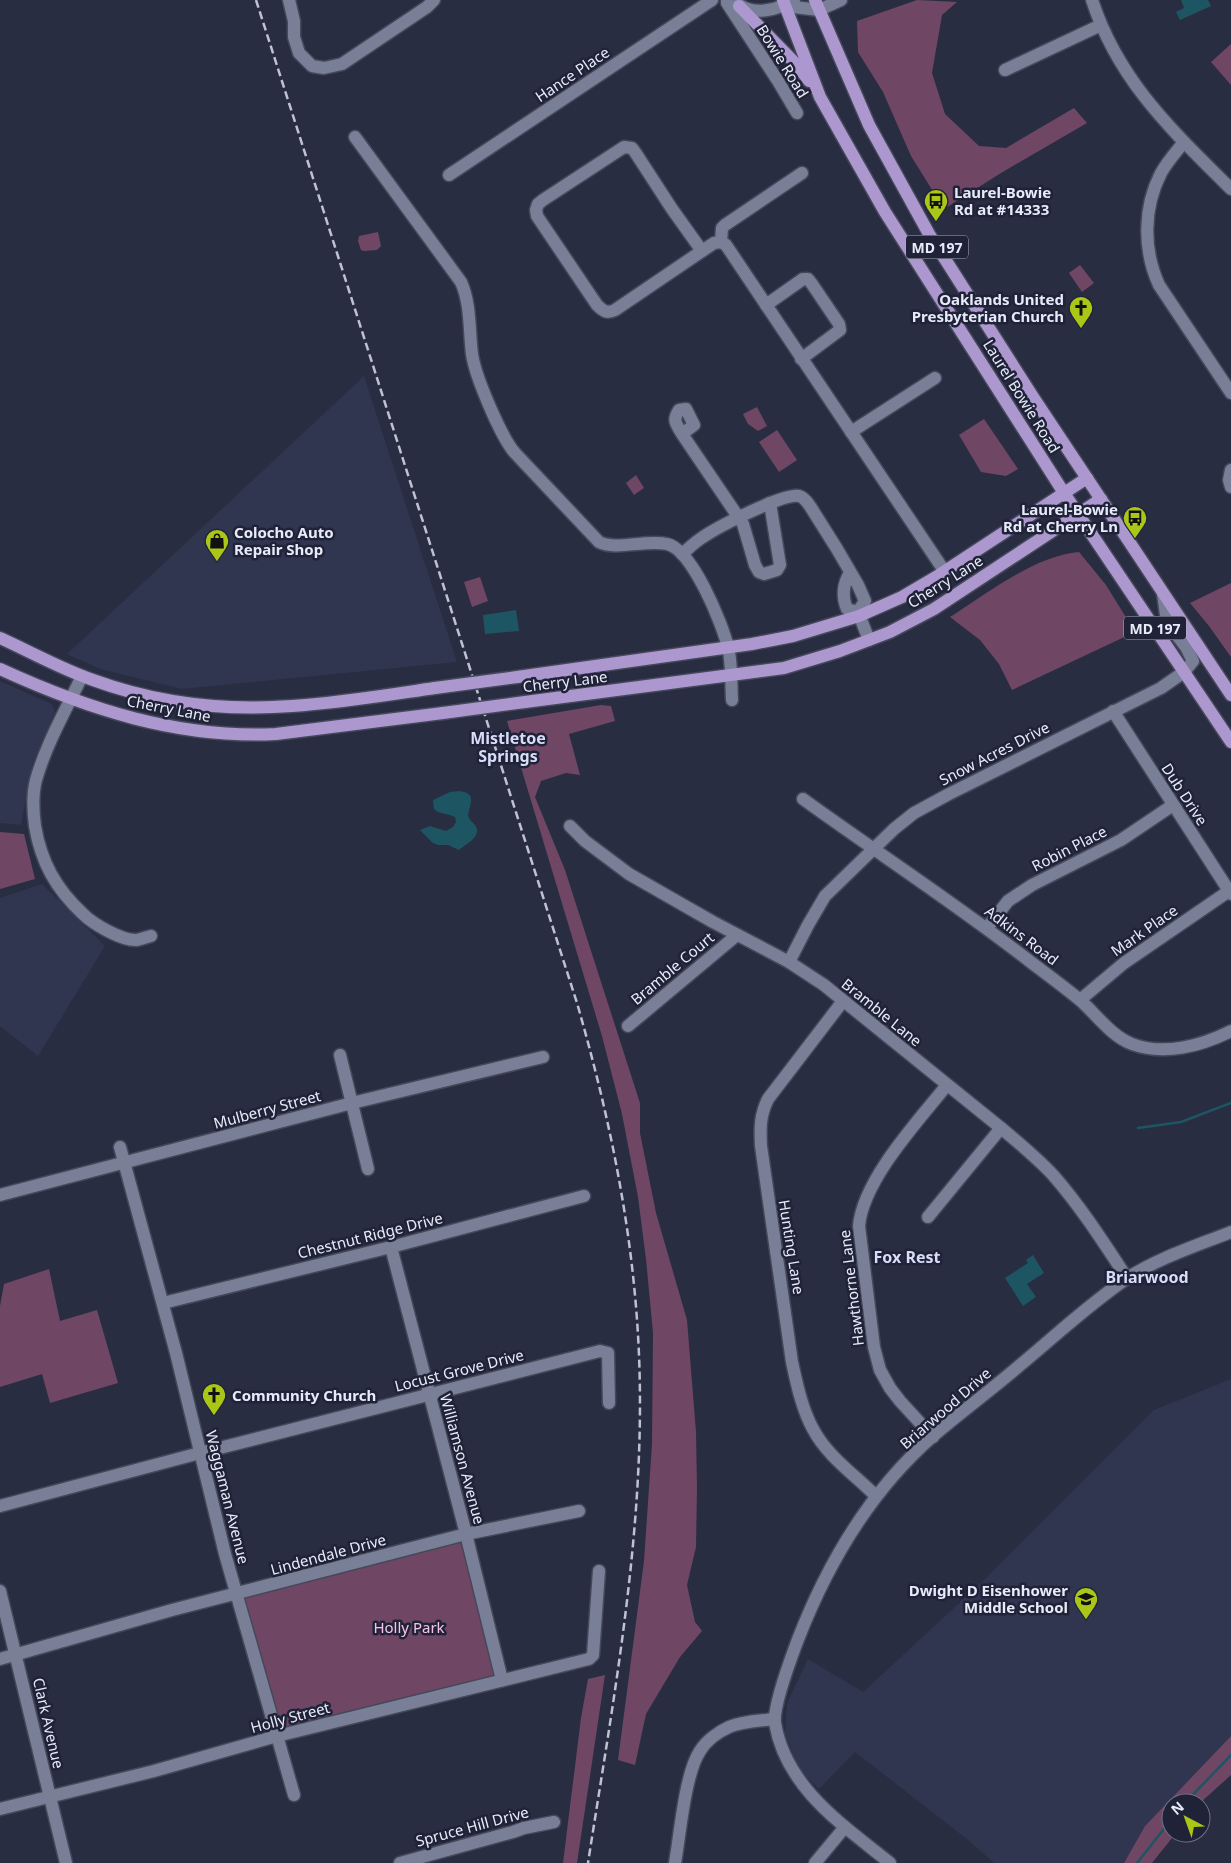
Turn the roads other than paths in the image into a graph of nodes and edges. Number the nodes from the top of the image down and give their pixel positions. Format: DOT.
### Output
graph roads {
  1 [pos="290,0"];
  2 [pos="434,0"];
  3 [pos="712,0"];
  4 [pos="727,0"];
  5 [pos="841,0"];
  6 [pos="1092,0"];
  7 [pos="787,2"];
  8 [pos="736,3"];
  9 [pos="817,5"];
  10 [pos="1101,26"];
  11 [pos="1005,70"];
  12 [pos="820,97"];
  13 [pos="797,113"];
  14 [pos="355,137"];
  15 [pos="1184,142"];
  16 [pos="802,173"];
  17 [pos="450,175"];
  18 [pos="1231,189"];
  19 [pos="722,242"];
  20 [pos="702,251"];
  21 [pos="766,305"];
  22 [pos="801,359"];
  23 [pos="935,378"];
  24 [pos="1231,393"];
  25 [pos="851,432"];
  26 [pos="682,434"];
  27 [pos="1231,470"];
  28 [pos="1087,478"];
  29 [pos="1231,487"];
  30 [pos="1064,493"];
  31 [pos="1100,498"];
  32 [pos="770,503"];
  33 [pos="1079,514"];
  34 [pos="739,519"];
  35 [pos="682,554"];
  36 [pos="945,572"];
  37 [pos="1163,594"];
  38 [pos="858,614"];
  39 [pos="0,638"];
  40 [pos="869,640"];
  41 [pos="728,648"];
  42 [pos="0,669"];
  43 [pos="1184,672"];
  44 [pos="82,676"];
  45 [pos="731,676"];
  46 [pos="1231,695"];
  47 [pos="71,699"];
  48 [pos="732,700"];
  49 [pos="1113,711"];
  50 [pos="1231,742"];
  51 [pos="804,799"];
  52 [pos="1173,805"];
  53 [pos="570,826"];
  54 [pos="873,850"];
  55 [pos="1230,892"];
  56 [pos="987,928"];
  57 [pos="737,935"];
  58 [pos="151,936"];
  59 [pos="788,962"];
  60 [pos="1080,1000"];
  61 [pos="843,1001"];
  62 [pos="628,1026"];
  63 [pos="1231,1031"];
  64 [pos="340,1055"];
  65 [pos="543,1056"];
  66 [pos="947,1085"];
  67 [pos="352,1103"];
  68 [pos="1001,1128"];
  69 [pos="120,1147"];
  70 [pos="124,1164"];
  71 [pos="368,1168"];
  72 [pos="0,1195"];
  73 [pos="584,1196"];
  74 [pos="928,1217"];
  75 [pos="1231,1232"];
  76 [pos="391,1247"];
  77 [pos="1127,1278"];
  78 [pos="163,1303"];
  79 [pos="428,1394"];
  80 [pos="609,1403"];
  81 [pos="932,1437"];
  82 [pos="200,1453"];
  83 [pos="876,1496"];
  84 [pos="0,1506"];
  85 [pos="579,1511"];
  86 [pos="466,1534"];
  87 [pos="599,1571"];
  88 [pos="0,1591"];
  89 [pos="236,1594"];
  90 [pos="16,1655"];
  91 [pos="0,1659"];
  92 [pos="502,1680"];
  93 [pos="774,1719"];
  94 [pos="277,1736"];
  95 [pos="294,1795"];
  96 [pos="49,1797"];
  97 [pos="0,1809"];
  98 [pos="554,1822"];
  99 [pos="845,1827"];
  100 [pos="66,1863"];
  101 [pos="400,1863"];
  102 [pos="675,1863"];
  103 [pos="815,1863"];
  104 [pos="890,1863"];
  1 -- 2 [label="street"];
  3 -- 17 [label="street, Hance Place"];
  4 -- 13 [label="street, Bowie Road"];
  5 -- 9 [label="street"];
  6 -- 10 [label="street"];
  7 -- 8 [label="street, Bowie Road"];
  7 -- 9 [label="street, Bowie Road"];
  7 -- 12 [label="main road, Laurel Bowie Road / MD 197"];
  8 -- 12 [label="main road"];
  9 -- 28 [label="main road, Laurel Bowie Road / MD 197"];
  10 -- 11 [label="street"];
  10 -- 15 [label="street"];
  12 -- 30 [label="main road, Laurel Bowie Road / MD 197"];
  14 -- 35 [label="street"];
  15 -- 18 [label="street"];
  15 -- 24 [label="street"];
  16 -- 19 [label="street"];
  19 -- 20 [label="street"];
  19 -- 21 [label="street"];
  20 -- 20 [label="street"];
  21 -- 22 [label="street"];
  21 -- 22 [label="street"];
  22 -- 25 [label="street"];
  23 -- 25 [label="street"];
  25 -- 36 [label="street"];
  26 -- 34 [label="street"];
  27 -- 29 [label="street"];
  28 -- 30 [label="main road, Cherry Lane"];
  28 -- 31 [label="main road, Laurel Bowie Road / MD 197"];
  30 -- 33 [label="main road, Laurel Bowie Road / MD 197"];
  30 -- 36 [label="main road, Cherry Lane"];
  31 -- 33 [label="main road, Cherry Lane"];
  31 -- 37 [label="main road, Laurel Bowie Road / MD 197"];
  32 -- 34 [label="street"];
  32 -- 34 [label="street"];
  32 -- 38 [label="street"];
  33 -- 40 [label="main road, Cherry Lane"];
  33 -- 43 [label="main road, Laurel Bowie Road / MD 197"];
  34 -- 35 [label="street"];
  35 -- 41 [label="street"];
  36 -- 38 [label="main road, Cherry Lane"];
  37 -- 43 [label="street"];
  37 -- 46 [label="main road, Laurel Bowie Road / MD 197"];
  38 -- 40 [label="street"];
  38 -- 41 [label="main road, Cherry Lane"];
  39 -- 44 [label="main road, Cherry Lane"];
  40 -- 45 [label="main road, Cherry Lane"];
  41 -- 44 [label="main road, Cherry Lane, bridge"];
  41 -- 45 [label="street"];
  42 -- 47 [label="main road, Cherry Lane"];
  43 -- 49 [label="street, Snow Acres Drive"];
  43 -- 50 [label="main road, Laurel Bowie Road / MD 197"];
  44 -- 47 [label="street"];
  45 -- 47 [label="main road, Cherry Lane, bridge"];
  45 -- 48 [label="street"];
  47 -- 58 [label="street"];
  49 -- 52 [label="street, Dub Drive"];
  49 -- 54 [label="street, Snow Acres Drive"];
  51 -- 54 [label="street, Adkins Road"];
  52 -- 55 [label="street, Dub Drive"];
  52 -- 56 [label="street, Robin Place"];
  53 -- 57 [label="street, Bramble Lane"];
  54 -- 56 [label="street, Adkins Road"];
  54 -- 59 [label="street, Snow Acres Drive"];
  55 -- 60 [label="street, Mark Place"];
  56 -- 60 [label="street, Adkins Road"];
  57 -- 59 [label="street, Bramble Lane"];
  57 -- 62 [label="street, Bramble Court"];
  59 -- 61 [label="street, Bramble Lane"];
  60 -- 63 [label="street, Adkins Road"];
  61 -- 66 [label="street, Bramble Lane"];
  61 -- 83 [label="street, Hunting Lane"];
  64 -- 67 [label="street"];
  65 -- 67 [label="street, Mulberry Street"];
  66 -- 68 [label="street, Bramble Lane"];
  66 -- 81 [label="street, Hawthorne Lane"];
  67 -- 70 [label="street, Mulberry Street"];
  67 -- 71 [label="street"];
  68 -- 74 [label="street"];
  68 -- 77 [label="street, Bramble Lane"];
  69 -- 70 [label="street, Waggaman Avenue"];
  70 -- 72 [label="street, Mulberry Street"];
  70 -- 78 [label="street, Waggaman Avenue"];
  73 -- 76 [label="street, Chestnut Ridge Drive"];
  75 -- 77 [label="street, Briarwood Drive"];
  76 -- 78 [label="street, Chestnut Ridge Drive"];
  76 -- 79 [label="street, Williamson Avenue"];
  77 -- 81 [label="street, Briarwood Drive"];
  78 -- 82 [label="street, Waggaman Avenue"];
  79 -- 80 [label="street, Locust Grove Drive"];
  79 -- 82 [label="street, Locust Grove Drive"];
  79 -- 86 [label="street, Williamson Avenue"];
  81 -- 83 [label="street, Briarwood Drive"];
  82 -- 84 [label="street, Locust Grove Drive"];
  82 -- 89 [label="street, Waggaman Avenue"];
  83 -- 93 [label="street, Briarwood Drive"];
  85 -- 86 [label="street, Lindendale Drive"];
  86 -- 89 [label="street, Lindendale Drive"];
  86 -- 92 [label="street, Williamson Avenue"];
  87 -- 92 [label="street, Holly Street"];
  88 -- 90 [label="street, Clark Avenue"];
  89 -- 90 [label="street, Lindendale Drive"];
  89 -- 94 [label="street, Waggaman Avenue"];
  90 -- 91 [label="street, Lindendale Drive"];
  90 -- 96 [label="street, Clark Avenue"];
  92 -- 94 [label="street, Holly Street"];
  93 -- 99 [label="street, Briarwood Drive"];
  93 -- 102 [label="street"];
  94 -- 95 [label="street, Waggaman Avenue"];
  94 -- 96 [label="street, Holly Street"];
  96 -- 97 [label="street, Holly Street"];
  96 -- 100 [label="street, Clark Avenue"];
  98 -- 101 [label="street, Spruce Hill Drive"];
  99 -- 103 [label="street"];
  99 -- 104 [label="street, Briarwood Drive"];
}
